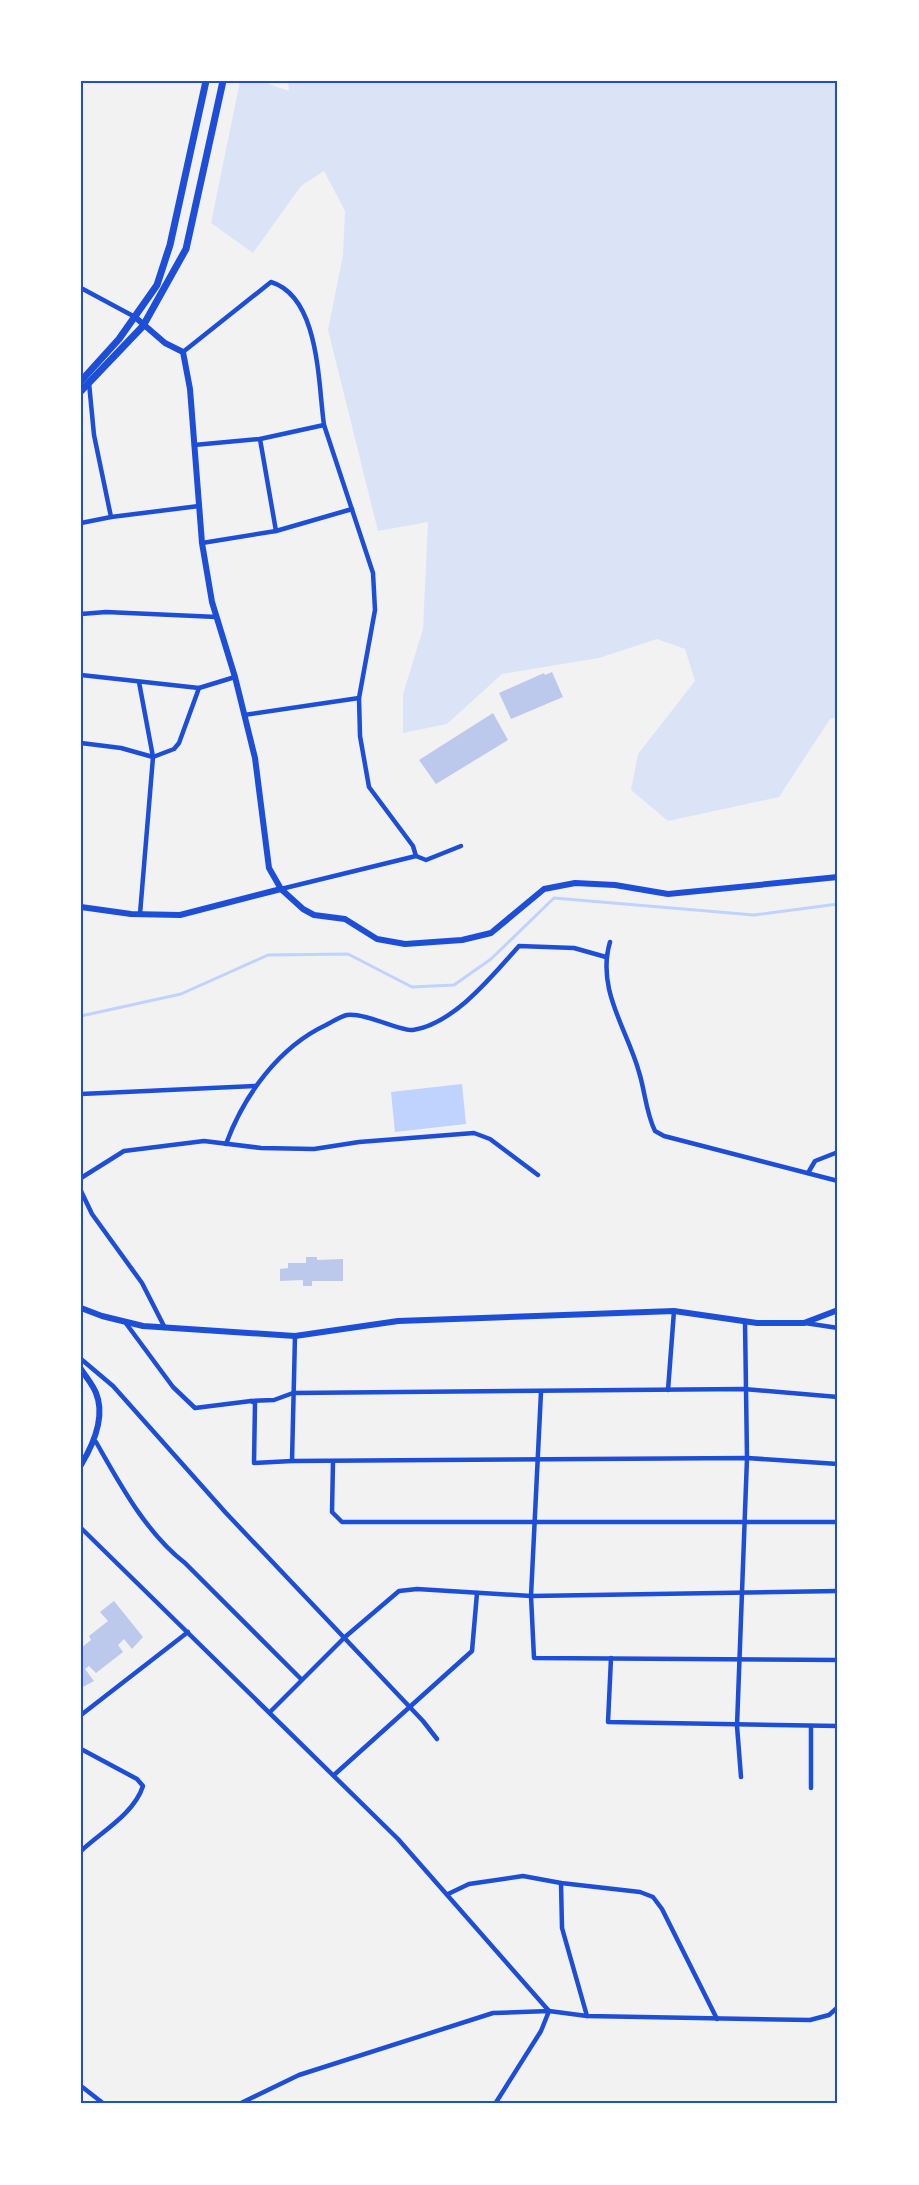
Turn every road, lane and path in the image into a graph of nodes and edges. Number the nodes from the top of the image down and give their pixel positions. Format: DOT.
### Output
graph roads {
  1 [pos="206,81"];
  2 [pos="223,81"];
  3 [pos="81,288"];
  4 [pos="135,316"];
  5 [pos="143,326"];
  6 [pos="183,352"];
  7 [pos="81,381"];
  8 [pos="89,383"];
  9 [pos="81,391"];
  10 [pos="324,425"];
  11 [pos="260,439"];
  12 [pos="194,445"];
  13 [pos="199,506"];
  14 [pos="352,509"];
  15 [pos="111,517"];
  16 [pos="81,522"];
  17 [pos="276,531"];
  18 [pos="202,543"];
  19 [pos="81,614"];
  20 [pos="217,618"];
  21 [pos="81,675"];
  22 [pos="235,677"];
  23 [pos="139,682"];
  24 [pos="199,688"];
  25 [pos="359,698"];
  26 [pos="244,715"];
  27 [pos="81,743"];
  28 [pos="153,757"];
  29 [pos="461,846"];
  30 [pos="416,856"];
  31 [pos="838,877"];
  32 [pos="281,889"];
  33 [pos="81,907"];
  34 [pos="140,914"];
  35 [pos="610,942"];
  36 [pos="606,957"];
  37 [pos="255,1086"];
  38 [pos="81,1095"];
  39 [pos="226,1144"];
  40 [pos="838,1152"];
  41 [pos="808,1173"];
  42 [pos="538,1175"];
  43 [pos="81,1178"];
  44 [pos="838,1182"];
  45 [pos="81,1191"];
  46 [pos="81,1308"];
  47 [pos="838,1310"];
  48 [pos="674,1311"];
  49 [pos="745,1321"];
  50 [pos="125,1322"];
  51 [pos="804,1323"];
  52 [pos="165,1328"];
  53 [pos="838,1328"];
  54 [pos="295,1336"];
  55 [pos="81,1359"];
  56 [pos="81,1370"];
  57 [pos="744,1389"];
  58 [pos="668,1390"];
  59 [pos="293,1392"];
  60 [pos="541,1392"];
  61 [pos="838,1397"];
  62 [pos="251,1401"];
  63 [pos="96,1442"];
  64 [pos="538,1458"];
  65 [pos="747,1458"];
  66 [pos="292,1461"];
  67 [pos="333,1462"];
  68 [pos="838,1464"];
  69 [pos="81,1465"];
  70 [pos="743,1522"];
  71 [pos="838,1522"];
  72 [pos="535,1523"];
  73 [pos="81,1528"];
  74 [pos="838,1591"];
  75 [pos="740,1592"];
  76 [pos="477,1593"];
  77 [pos="531,1596"];
  78 [pos="188,1632"];
  79 [pos="345,1637"];
  80 [pos="611,1658"];
  81 [pos="739,1658"];
  82 [pos="838,1660"];
  83 [pos="301,1679"];
  84 [pos="410,1707"];
  85 [pos="270,1712"];
  86 [pos="81,1715"];
  87 [pos="737,1726"];
  88 [pos="811,1726"];
  89 [pos="838,1726"];
  90 [pos="437,1738"];
  91 [pos="81,1749"];
  92 [pos="334,1775"];
  93 [pos="741,1777"];
  94 [pos="811,1788"];
  95 [pos="81,1851"];
  96 [pos="561,1883"];
  97 [pos="448,1894"];
  98 [pos="838,2007"];
  99 [pos="549,2011"];
  100 [pos="587,2016"];
  101 [pos="717,2019"];
  102 [pos="81,2086"];
  103 [pos="104,2104"];
  104 [pos="239,2104"];
  105 [pos="495,2104"];
  1 -- 4 [label="main road"];
  2 -- 5 [label="main road"];
  3 -- 4 [label="street"];
  4 -- 5 [label="street"];
  4 -- 7 [label="main road"];
  5 -- 6 [label="street"];
  5 -- 8 [label="main road"];
  6 -- 10 [label="street"];
  6 -- 12 [label="street"];
  8 -- 9 [label="main road"];
  8 -- 15 [label="street"];
  10 -- 11 [label="street"];
  10 -- 14 [label="street"];
  11 -- 12 [label="street"];
  11 -- 17 [label="street"];
  12 -- 13 [label="street"];
  13 -- 15 [label="street"];
  13 -- 18 [label="street"];
  14 -- 17 [label="street"];
  14 -- 25 [label="street"];
  15 -- 16 [label="street"];
  17 -- 18 [label="street"];
  18 -- 20 [label="street"];
  19 -- 20 [label="street"];
  20 -- 22 [label="street"];
  21 -- 23 [label="street"];
  22 -- 24 [label="street"];
  22 -- 26 [label="street"];
  23 -- 24 [label="street"];
  23 -- 28 [label="street"];
  24 -- 28 [label="street"];
  25 -- 26 [label="street"];
  25 -- 30 [label="street"];
  26 -- 32 [label="street"];
  27 -- 28 [label="street"];
  28 -- 34 [label="street"];
  29 -- 30 [label="street"];
  30 -- 32 [label="street"];
  31 -- 32 [label="street"];
  32 -- 34 [label="street"];
  33 -- 34 [label="street"];
  35 -- 36 [label="street"];
  36 -- 37 [label="street"];
  36 -- 41 [label="street"];
  37 -- 38 [label="street"];
  37 -- 39 [label="street"];
  39 -- 42 [label="street"];
  39 -- 43 [label="street"];
  40 -- 41 [label="street"];
  41 -- 44 [label="street"];
  45 -- 52 [label="street"];
  46 -- 50 [label="street"];
  47 -- 51 [label="street"];
  48 -- 49 [label="street"];
  48 -- 54 [label="street"];
  48 -- 58 [label="street"];
  49 -- 51 [label="street"];
  49 -- 57 [label="street"];
  50 -- 52 [label="street"];
  50 -- 62 [label="street"];
  51 -- 53 [label="street"];
  52 -- 54 [label="street"];
  54 -- 59 [label="street"];
  55 -- 79 [label="street"];
  56 -- 63 [label="street"];
  57 -- 58 [label="street"];
  57 -- 61 [label="street"];
  57 -- 65 [label="street"];
  58 -- 60 [label="street"];
  59 -- 60 [label="street"];
  59 -- 62 [label="street"];
  59 -- 66 [label="street"];
  60 -- 64 [label="street"];
  62 -- 66 [label="street"];
  63 -- 69 [label="street"];
  63 -- 83 [label="street"];
  64 -- 65 [label="street"];
  64 -- 67 [label="street"];
  64 -- 72 [label="street"];
  65 -- 68 [label="street"];
  65 -- 70 [label="street"];
  66 -- 67 [label="street"];
  67 -- 72 [label="street"];
  70 -- 71 [label="street"];
  70 -- 72 [label="street"];
  70 -- 75 [label="street"];
  72 -- 77 [label="street"];
  73 -- 78 [label="street"];
  74 -- 75 [label="street"];
  75 -- 77 [label="street"];
  75 -- 81 [label="street"];
  76 -- 77 [label="street"];
  76 -- 79 [label="street"];
  76 -- 84 [label="street"];
  77 -- 80 [label="street"];
  78 -- 85 [label="street"];
  78 -- 86 [label="street"];
  79 -- 83 [label="street"];
  79 -- 84 [label="street"];
  80 -- 81 [label="street"];
  80 -- 87 [label="street"];
  81 -- 82 [label="street"];
  81 -- 87 [label="street"];
  83 -- 85 [label="street"];
  84 -- 90 [label="street"];
  84 -- 92 [label="street"];
  85 -- 92 [label="street"];
  87 -- 88 [label="street"];
  87 -- 93 [label="street"];
  88 -- 89 [label="street"];
  88 -- 94 [label="street"];
  91 -- 95 [label="street"];
  92 -- 97 [label="street"];
  96 -- 97 [label="street"];
  96 -- 100 [label="street"];
  96 -- 101 [label="street"];
  97 -- 99 [label="street"];
  98 -- 101 [label="street"];
  99 -- 100 [label="street"];
  99 -- 104 [label="street"];
  99 -- 105 [label="street"];
  100 -- 101 [label="street"];
  102 -- 103 [label="street"];
}
